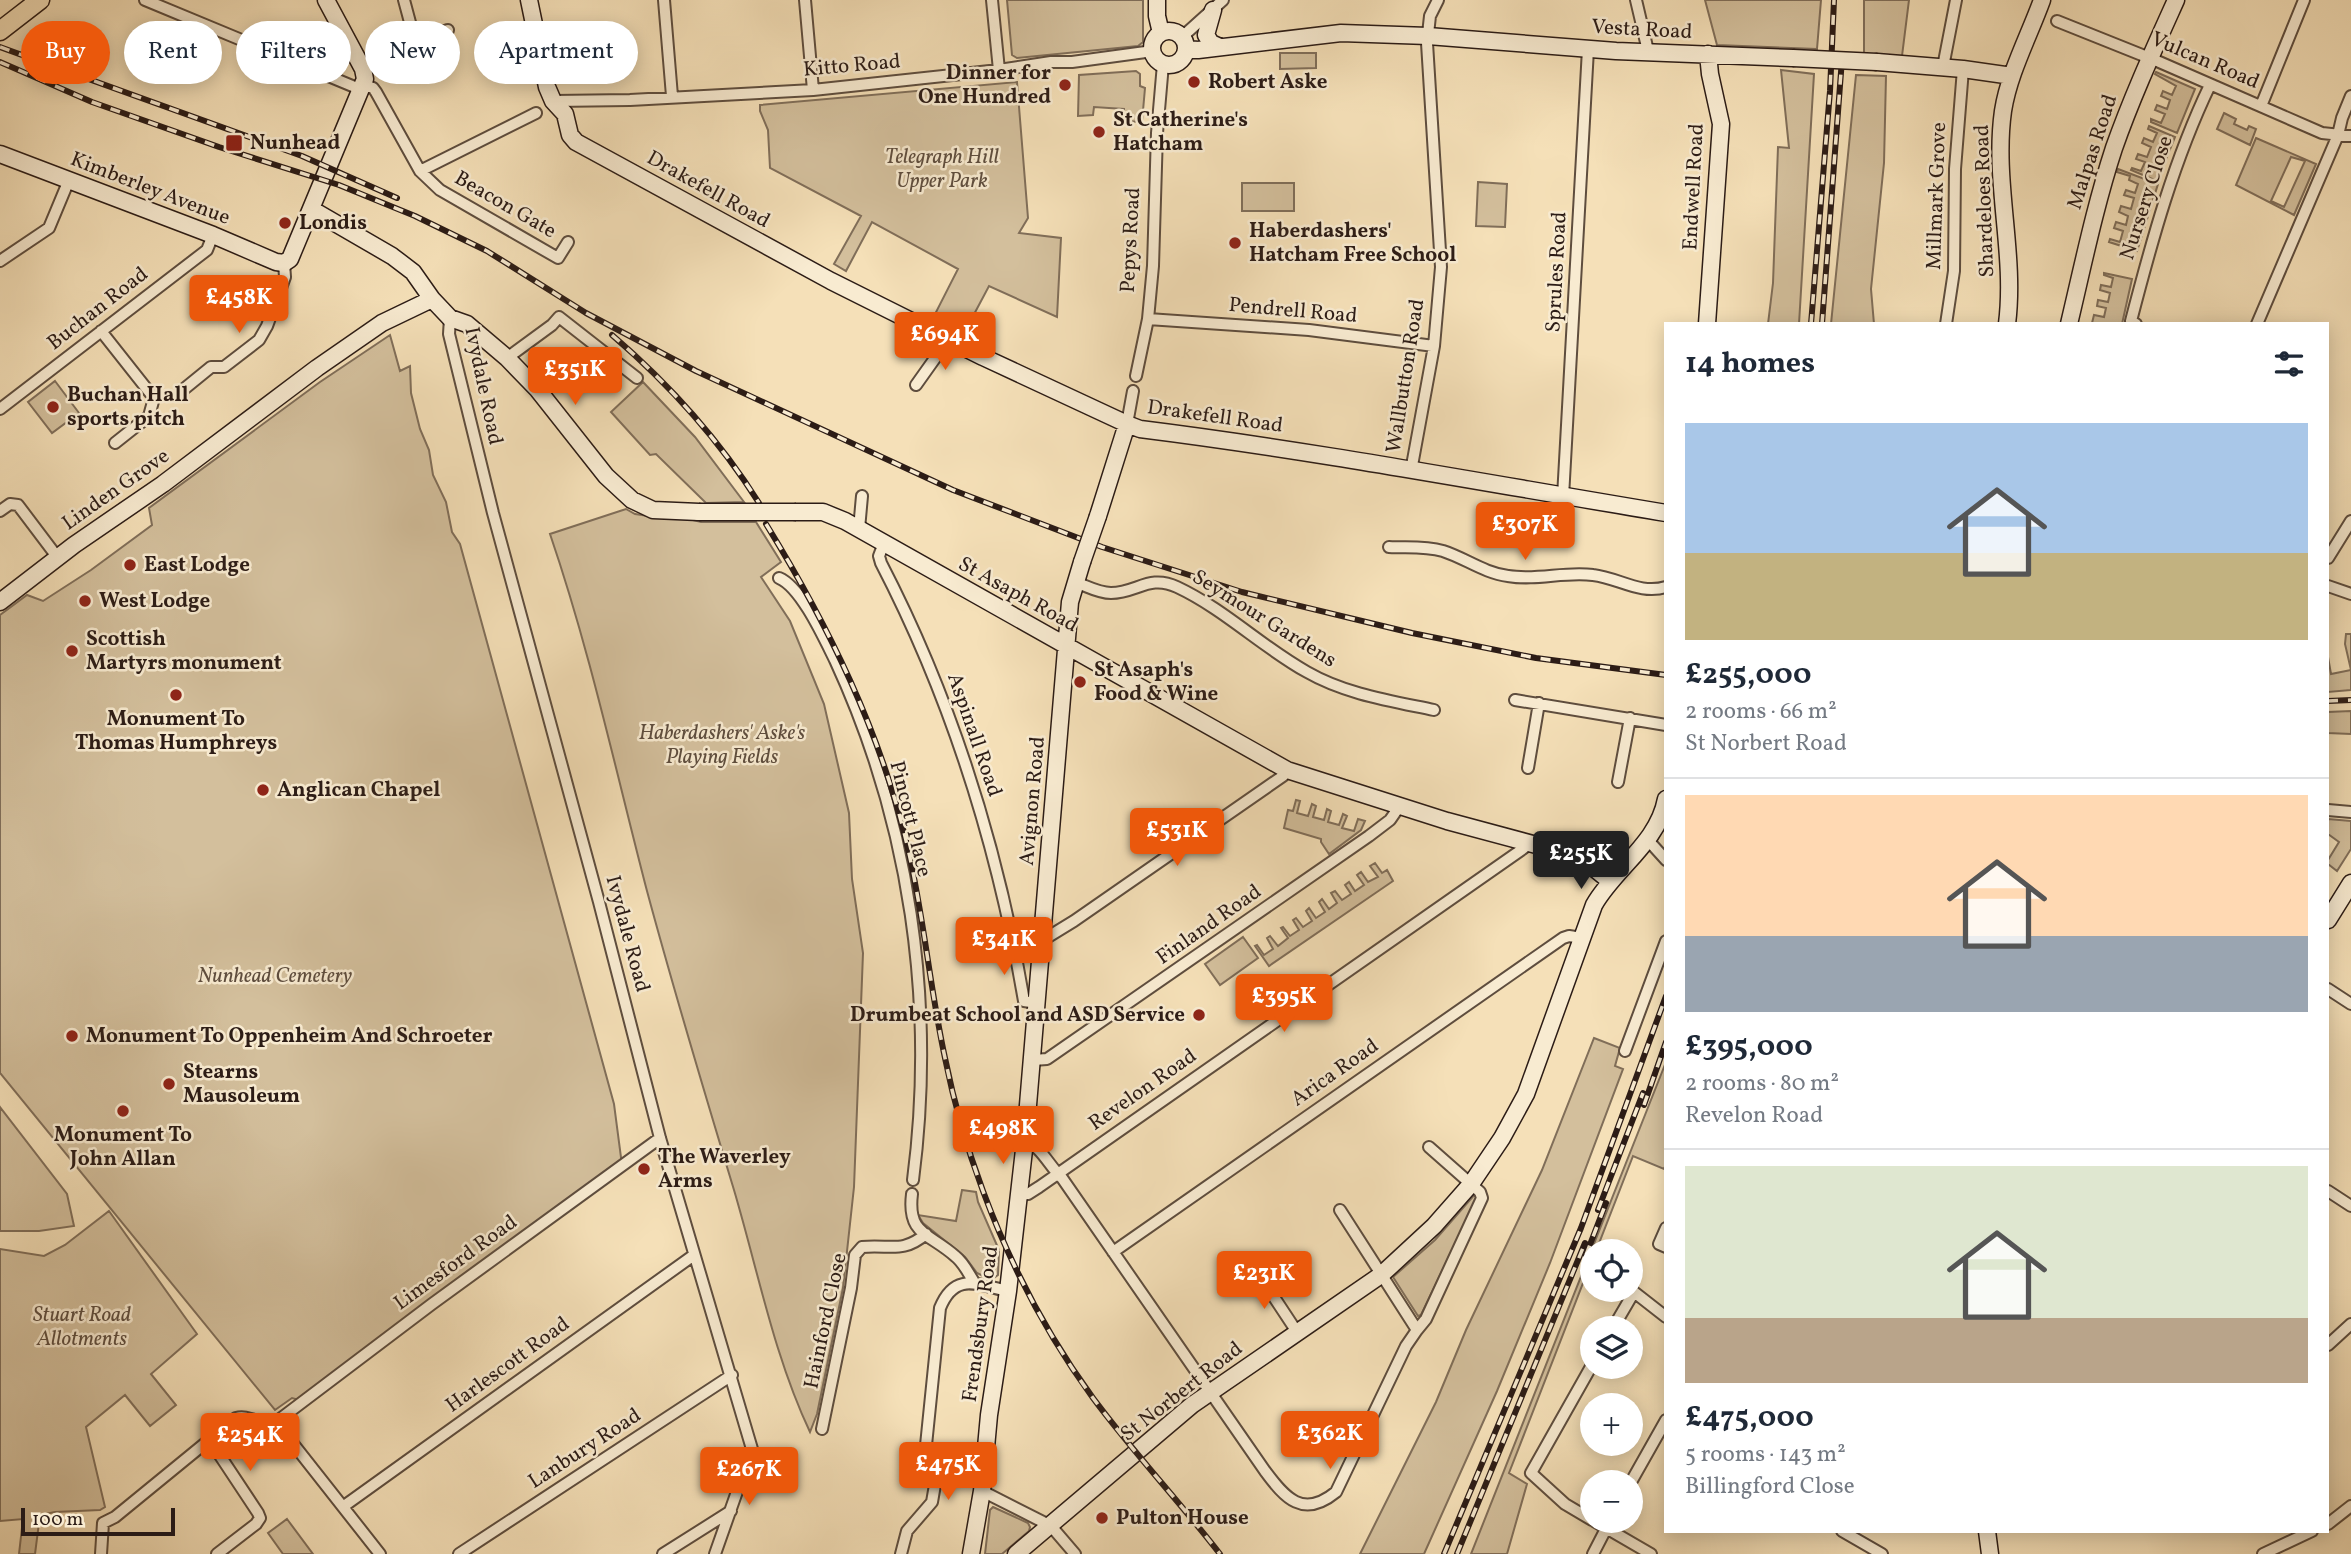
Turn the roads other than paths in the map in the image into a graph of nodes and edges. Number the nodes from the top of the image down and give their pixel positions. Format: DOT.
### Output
graph roads {
  1 [pos="40,0"];
  2 [pos="145,0"];
  3 [pos="326,0"];
  4 [pos="404,0"];
  5 [pos="529,0"];
  6 [pos="664,0"];
  7 [pos="805,0"];
  8 [pos="992,0"];
  9 [pos="1157,0"];
  10 [pos="1438,0"];
  11 [pos="1636,0"];
  12 [pos="1956,0"];
  13 [pos="2042,0"];
  14 [pos="2176,0"];
  15 [pos="2304,0"];
  16 [pos="1218,5"];
  17 [pos="410,21"];
  18 [pos="2057,21"];
  19 [pos="0,31"];
  20 [pos="1161,33"];
  21 [pos="1428,36"];
  22 [pos="1184,43"];
  23 [pos="1220,47"];
  24 [pos="1588,49"];
  25 [pos="1648,51"];
  26 [pos="1708,54"];
  27 [pos="1158,57"];
  28 [pos="2150,58"];
  29 [pos="1943,67"];
  30 [pos="1963,69"];
  31 [pos="999,71"];
  32 [pos="2012,76"];
  33 [pos="363,81"];
  34 [pos="2210,85"];
  35 [pos="813,90"];
  36 [pos="672,96"];
  37 [pos="2351,96"];
  38 [pos="553,101"];
  39 [pos="2261,106"];
  40 [pos="536,113"];
  41 [pos="2339,135"];
  42 [pos="2351,136"];
  43 [pos="0,154"];
  44 [pos="420,171"];
  45 [pos="69,180"];
  46 [pos="312,209"];
  47 [pos="213,235"];
  48 [pos="568,242"];
  49 [pos="0,261"];
  50 [pos="284,263"];
  51 [pos="432,299"];
  52 [pos="450,318"];
  53 [pos="1148,318"];
  54 [pos="1707,322"];
  55 [pos="1946,322"];
  56 [pos="2007,322"];
  57 [pos="2069,322"];
  58 [pos="2133,322"];
  59 [pos="2258,322"];
  60 [pos="101,331"];
  61 [pos="948,340"];
  62 [pos="1434,346"];
  63 [pos="507,358"];
  64 [pos="1136,376"];
  65 [pos="637,378"];
  66 [pos="916,386"];
  67 [pos="184,389"];
  68 [pos="1133,391"];
  69 [pos="0,409"];
  70 [pos="1127,424"];
  71 [pos="115,443"];
  72 [pos="1411,471"];
  73 [pos="862,496"];
  74 [pos="1563,497"];
  75 [pos="0,511"];
  76 [pos="1664,513"];
  77 [pos="2351,521"];
  78 [pos="859,529"];
  79 [pos="884,542"];
  80 [pos="1389,547"];
  81 [pos="2329,556"];
  82 [pos="58,558"];
  83 [pos="779,578"];
  84 [pos="1075,582"];
  85 [pos="2329,586"];
  86 [pos="1664,587"];
  87 [pos="2351,594"];
  88 [pos="0,602"];
  89 [pos="1067,647"];
  90 [pos="1515,699"];
  91 [pos="1539,703"];
  92 [pos="1434,710"];
  93 [pos="1630,718"];
  94 [pos="1664,724"];
  95 [pos="1528,768"];
  96 [pos="1287,770"];
  97 [pos="1618,782"];
  98 [pos="1399,807"];
  99 [pos="1664,807"];
  100 [pos="2329,810"];
  101 [pos="2351,812"];
  102 [pos="1647,839"];
  103 [pos="1525,841"];
  104 [pos="1664,858"];
  105 [pos="1610,881"];
  106 [pos="2351,883"];
  107 [pos="2329,918"];
  108 [pos="1582,938"];
  109 [pos="1043,944"];
  110 [pos="1664,946"];
  111 [pos="1015,948"];
  112 [pos="2329,990"];
  113 [pos="1031,1002"];
  114 [pos="2351,1004"];
  115 [pos="1625,1051"];
  116 [pos="1033,1060"];
  117 [pos="660,1138"];
  118 [pos="1025,1141"];
  119 [pos="1429,1147"];
  120 [pos="1058,1174"];
  121 [pos="914,1180"];
  122 [pos="1471,1184"];
  123 [pos="2329,1192"];
  124 [pos="912,1194"];
  125 [pos="1018,1195"];
  126 [pos="2351,1206"];
  127 [pos="1340,1210"];
  128 [pos="1664,1233"];
  129 [pos="926,1234"];
  130 [pos="1664,1246"];
  131 [pos="1113,1252"];
  132 [pos="694,1255"];
  133 [pos="1258,1273"];
  134 [pos="1381,1275"];
  135 [pos="974,1282"];
  136 [pos="1008,1291"];
  137 [pos="1664,1315"];
  138 [pos="1620,1316"];
  139 [pos="2351,1324"];
  140 [pos="1417,1330"];
  141 [pos="1297,1332"];
  142 [pos="2329,1344"];
  143 [pos="732,1375"];
  144 [pos="1584,1379"];
  145 [pos="1210,1392"];
  146 [pos="276,1422"];
  147 [pos="1664,1426"];
  148 [pos="822,1429"];
  149 [pos="209,1439"];
  150 [pos="1638,1470"];
  151 [pos="982,1490"];
  152 [pos="344,1506"];
  153 [pos="2351,1506"];
  154 [pos="731,1511"];
  155 [pos="1580,1513"];
  156 [pos="2329,1523"];
  157 [pos="1051,1526"];
  158 [pos="1604,1533"];
  159 [pos="1621,1533"];
  160 [pos="1845,1533"];
  161 [pos="1987,1533"];
  162 [pos="2308,1533"];
  163 [pos="101,1554"];
  164 [pos="217,1554"];
  165 [pos="380,1554"];
  166 [pos="459,1554"];
  167 [pos="663,1554"];
  168 [pos="715,1554"];
  169 [pos="901,1554"];
  170 [pos="971,1554"];
  171 [pos="1016,1554"];
  172 [pos="1075,1554"];
  173 [pos="1593,1554"];
  174 [pos="1651,1554"];
  175 [pos="1882,1554"];
  176 [pos="1990,1554"];
  177 [pos="2263,1554"];
  1 -- 19 [label="main road"];
  2 -- 33 [label="street"];
  3 -- 33 [label="street"];
  4 -- 17 [label="street"];
  5 -- 38 [label="street, Drakefell Road"];
  6 -- 36 [label="street"];
  7 -- 35 [label="street"];
  8 -- 31 [label="street"];
  9 -- 20 [label="street"];
  10 -- 21 [label="street, Wallbutton Road"];
  11 -- 25 [label="street"];
  12 -- 29 [label="street"];
  13 -- 32 [label="street, Shardeloes Road"];
  14 -- 28 [label="street, Malpas Road"];
  15 -- 39 [label="street"];
  16 -- 22 [label="street"];
  16 -- 23 [label="street"];
  18 -- 28 [label="street, Vulcan Road"];
  20 -- 22 [label="street"];
  20 -- 27 [label="street, Pepys Road"];
  21 -- 23 [label="street, Vesta Road"];
  21 -- 24 [label="street, Vesta Road"];
  21 -- 62 [label="street, Wallbutton Road"];
  22 -- 23 [label="street, Vesta Road"];
  22 -- 27 [label="street"];
  24 -- 25 [label="street, Vesta Road"];
  24 -- 74 [label="street, Sprules Road"];
  25 -- 26 [label="street, Vesta Road"];
  26 -- 29 [label="street, Vesta Road, bridge"];
  26 -- 54 [label="street, Endwell Road"];
  27 -- 31 [label="street, Kitto Road"];
  27 -- 53 [label="street, Pepys Road"];
  28 -- 34 [label="street, Vulcan Road"];
  28 -- 57 [label="street, Malpas Road"];
  29 -- 30 [label="street, Vesta Road"];
  30 -- 32 [label="street, Vesta Road"];
  30 -- 55 [label="street, Millmark Grove"];
  31 -- 35 [label="street, Kitto Road"];
  32 -- 56 [label="street, Shardeloes Road"];
  33 -- 44 [label="street"];
  33 -- 46 [label="street"];
  34 -- 39 [label="street, Vulcan Road"];
  34 -- 58 [label="street, Nursery Close"];
  35 -- 36 [label="street, Kitto Road"];
  36 -- 38 [label="street, Kitto Road"];
  37 -- 41 [label="street"];
  38 -- 61 [label="street, Drakefell Road"];
  39 -- 41 [label="street, Vulcan Road"];
  40 -- 44 [label="street"];
  41 -- 42 [label="street, Vulcan Road"];
  41 -- 59 [label="street"];
  43 -- 45 [label="street, Kimberley Avenue"];
  44 -- 48 [label="street, Beacon Gate"];
  45 -- 47 [label="street, Kimberley Avenue"];
  45 -- 49 [label="street"];
  46 -- 50 [label="street"];
  46 -- 51 [label="street, St Asaph Road"];
  47 -- 50 [label="street, Kimberley Avenue"];
  47 -- 60 [label="street, Buchan Road"];
  50 -- 67 [label="street"];
  51 -- 52 [label="street, St Asaph Road"];
  51 -- 82 [label="street, Linden Grove"];
  52 -- 63 [label="street, St Asaph Road"];
  52 -- 117 [label="street, Ivydale Road"];
  53 -- 62 [label="street, Pendrell Road"];
  53 -- 64 [label="street, Pepys Road"];
  60 -- 69 [label="street, Buchan Road"];
  60 -- 71 [label="street"];
  61 -- 66 [label="street"];
  61 -- 70 [label="street, Drakefell Road"];
  62 -- 72 [label="street, Wallbutton Road"];
  63 -- 65 [label="street"];
  63 -- 78 [label="street, St Asaph Road, bridge"];
  68 -- 70 [label="street"];
  70 -- 72 [label="street, Drakefell Road"];
  70 -- 84 [label="street, Avignon Road, bridge"];
  72 -- 74 [label="street, Drakefell Road"];
  73 -- 78 [label="street"];
  74 -- 76 [label="street, Drakefell Road"];
  75 -- 82 [label="street"];
  77 -- 81 [label="street"];
  78 -- 79 [label="street, St Asaph Road"];
  79 -- 89 [label="street, St Asaph Road"];
  79 -- 111 [label="street, Aspinall Road"];
  80 -- 86 [label="street"];
  82 -- 88 [label="street, Linden Grove"];
  83 -- 121 [label="street, Pincott Place"];
  84 -- 89 [label="street, Avignon Road"];
  84 -- 92 [label="street, Seymour Gardens"];
  85 -- 87 [label="street"];
  89 -- 96 [label="street, St Asaph Road"];
  89 -- 109 [label="street, Avignon Road"];
  90 -- 91 [label="street"];
  91 -- 93 [label="street"];
  91 -- 95 [label="street"];
  93 -- 94 [label="street"];
  93 -- 97 [label="street"];
  96 -- 98 [label="street, St Asaph Road"];
  96 -- 109 [label="street"];
  98 -- 103 [label="street, St Asaph Road"];
  98 -- 116 [label="street, Finland Road"];
  99 -- 102 [label="street, St Norbert Road"];
  100 -- 101 [label="street"];
  102 -- 104 [label="street"];
  102 -- 105 [label="street, St Norbert Road"];
  103 -- 105 [label="street, St Asaph Road"];
  103 -- 120 [label="street, Revelon Road"];
  105 -- 108 [label="street, St Norbert Road"];
  106 -- 107 [label="street"];
  108 -- 122 [label="street, St Norbert Road"];
  108 -- 131 [label="street, Arica Road"];
  109 -- 111 [label="street"];
  109 -- 113 [label="street, Avignon Road"];
  110 -- 115 [label="street"];
  111 -- 113 [label="street, Aspinall Road"];
  112 -- 114 [label="street"];
  113 -- 116 [label="street, Avignon Road"];
  116 -- 118 [label="street, Avignon Road"];
  117 -- 132 [label="street, Ivydale Road"];
  117 -- 146 [label="street, Limesford Road"];
  118 -- 120 [label="street"];
  118 -- 125 [label="street, Frendsbury Road"];
  119 -- 122 [label="street"];
  120 -- 125 [label="street, Revelon Road"];
  120 -- 131 [label="street"];
  122 -- 134 [label="street, St Norbert Road"];
  122 -- 140 [label="street"];
  123 -- 126 [label="street"];
  124 -- 129 [label="street"];
  125 -- 136 [label="street, Frendsbury Road"];
  127 -- 134 [label="street"];
  128 -- 130 [label="street"];
  129 -- 135 [label="street"];
  129 -- 148 [label="street, Hainford Close"];
  131 -- 145 [label="street"];
  132 -- 143 [label="street, Ivydale Road"];
  132 -- 152 [label="street, Harlescott Road"];
  133 -- 141 [label="street"];
  134 -- 140 [label="street"];
  134 -- 141 [label="street, St Norbert Road"];
  135 -- 136 [label="street"];
  135 -- 169 [label="street"];
  136 -- 151 [label="street, Frendsbury Road"];
  137 -- 138 [label="street"];
  139 -- 142 [label="street"];
  140 -- 145 [label="street"];
  141 -- 145 [label="street, St Norbert Road"];
  143 -- 154 [label="street, Ivydale Road"];
  143 -- 166 [label="street, Lanbury Road"];
  144 -- 155 [label="street"];
  145 -- 157 [label="street, St Norbert Road"];
  146 -- 149 [label="street"];
  146 -- 152 [label="street"];
  147 -- 150 [label="street"];
  149 -- 163 [label="street"];
  149 -- 164 [label="street"];
  151 -- 157 [label="street"];
  151 -- 170 [label="street, Frendsbury Road"];
  152 -- 165 [label="street"];
  153 -- 156 [label="street"];
  154 -- 167 [label="street"];
  154 -- 168 [label="street, Ivydale Road"];
  157 -- 171 [label="street, St Norbert Road"];
  157 -- 172 [label="street"];
  158 -- 173 [label="street"];
  159 -- 174 [label="street"];
  160 -- 175 [label="street"];
  161 -- 176 [label="street"];
  162 -- 177 [label="street"];
}
